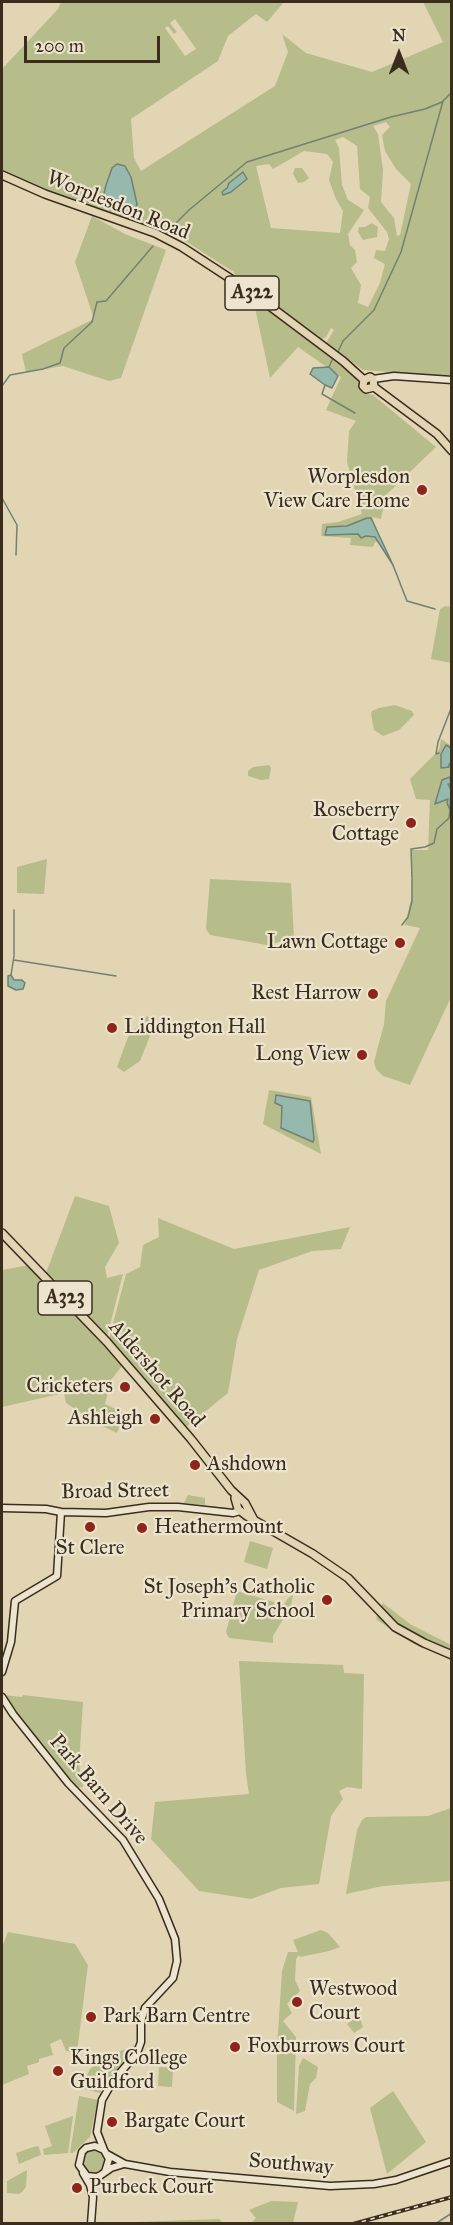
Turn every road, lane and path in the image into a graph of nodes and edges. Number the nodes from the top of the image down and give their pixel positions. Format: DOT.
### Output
graph roads {
  1 [pos="2,175"];
  2 [pos="452,380"];
  3 [pos="374,383"];
  4 [pos="452,451"];
  5 [pos="2,1233"];
  6 [pos="241,1507"];
  7 [pos="2,1508"];
  8 [pos="61,1512"];
  9 [pos="452,1655"];
  10 [pos="2,1671"];
  11 [pos="2,1697"];
  12 [pos="98,2132"];
  13 [pos="86,2148"];
  14 [pos="106,2152"];
  15 [pos="452,2161"];
  16 [pos="125,2164"];
  17 [pos="83,2173"];
  18 [pos="103,2174"];
  19 [pos="93,2197"];
  20 [pos="91,2223"];
  1 -- 3 [label="main road, Worplesdon Road / A322"];
  2 -- 3 [label="street"];
  3 -- 4 [label="main road"];
  5 -- 6 [label="main road, Aldershot Road / A323"];
  6 -- 8 [label="street, Broad Street"];
  6 -- 9 [label="main road, Aldershot Road / A323"];
  7 -- 8 [label="street, Broad Street"];
  8 -- 10 [label="street"];
  11 -- 12 [label="street, Park Barn Drive"];
  12 -- 13 [label="street"];
  12 -- 14 [label="street"];
  13 -- 14 [label="street"];
  13 -- 17 [label="street"];
  14 -- 16 [label="street, Southway"];
  14 -- 18 [label="street"];
  15 -- 16 [label="street, Southway"];
  16 -- 18 [label="street"];
  17 -- 18 [label="street"];
  17 -- 19 [label="street"];
  18 -- 19 [label="street"];
  19 -- 20 [label="street"];
}
